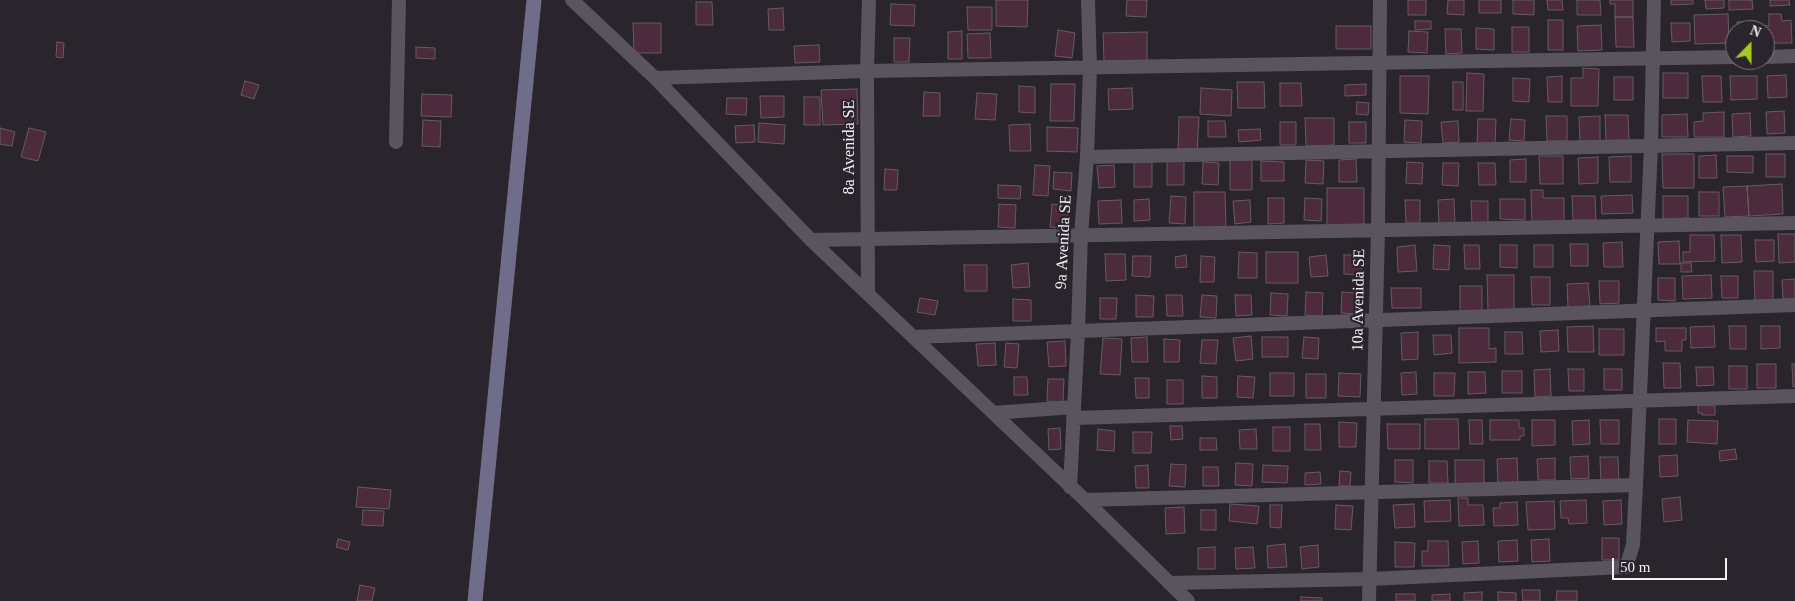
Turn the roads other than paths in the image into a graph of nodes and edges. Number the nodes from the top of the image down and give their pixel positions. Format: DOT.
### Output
graph roads {
  1 [pos="399,0"];
  2 [pos="534,0"];
  3 [pos="572,0"];
  4 [pos="869,0"];
  5 [pos="1088,0"];
  6 [pos="1380,0"];
  7 [pos="1654,0"];
  8 [pos="1795,56"];
  9 [pos="1775,57"];
  10 [pos="1725,58"];
  11 [pos="1653,59"];
  12 [pos="1379,63"];
  13 [pos="1090,68"];
  14 [pos="867,71"];
  15 [pos="655,78"];
  16 [pos="396,142"];
  17 [pos="1795,143"];
  18 [pos="1651,146"];
  19 [pos="1377,151"];
  20 [pos="1087,157"];
  21 [pos="1795,223"];
  22 [pos="1647,226"];
  23 [pos="1378,230"];
  24 [pos="1081,235"];
  25 [pos="868,238"];
  26 [pos="811,240"];
  27 [pos="868,294"];
  28 [pos="1795,305"];
  29 [pos="1644,311"];
  30 [pos="1376,321"];
  31 [pos="1078,332"];
  32 [pos="913,337"];
  33 [pos="1795,396"];
  34 [pos="1640,401"];
  35 [pos="1374,409"];
  36 [pos="993,413"];
  37 [pos="1073,413"];
  38 [pos="1636,485"];
  39 [pos="1070,487"];
  40 [pos="1372,493"];
  41 [pos="1085,500"];
  42 [pos="1370,579"];
  43 [pos="1168,583"];
  44 [pos="475,601"];
  45 [pos="1188,601"];
  46 [pos="1369,601"];
  1 -- 16 [label="street"];
  2 -- 44 [label="street"];
  3 -- 15 [label="street"];
  4 -- 14 [label="street, 8a Avenida SE"];
  5 -- 13 [label="street, 9a Avenida SE"];
  6 -- 12 [label="street, 10a Avenida SE"];
  7 -- 11 [label="street"];
  8 -- 9 [label="street"];
  10 -- 11 [label="street"];
  11 -- 12 [label="street"];
  11 -- 18 [label="street"];
  12 -- 13 [label="street"];
  12 -- 19 [label="street, 10a Avenida SE"];
  13 -- 14 [label="street"];
  13 -- 20 [label="street, 9a Avenida SE"];
  14 -- 15 [label="street"];
  14 -- 25 [label="street, 8a Avenida SE"];
  15 -- 26 [label="street"];
  17 -- 18 [label="street"];
  18 -- 19 [label="street"];
  18 -- 22 [label="street"];
  19 -- 20 [label="street"];
  19 -- 23 [label="street, 10a Avenida SE"];
  20 -- 24 [label="street, 9a Avenida SE"];
  21 -- 22 [label="street"];
  22 -- 23 [label="street"];
  22 -- 29 [label="street"];
  23 -- 24 [label="street"];
  23 -- 30 [label="street, 10a Avenida SE"];
  24 -- 25 [label="street"];
  24 -- 31 [label="street, 9a Avenida SE"];
  25 -- 26 [label="street"];
  25 -- 27 [label="street, 8a Avenida SE"];
  26 -- 27 [label="street"];
  27 -- 32 [label="street"];
  28 -- 29 [label="street"];
  29 -- 30 [label="street"];
  29 -- 34 [label="street"];
  30 -- 31 [label="street"];
  30 -- 35 [label="street, 10a Avenida SE"];
  31 -- 32 [label="street"];
  31 -- 37 [label="street, 9a Avenida SE"];
  32 -- 36 [label="street"];
  33 -- 34 [label="street"];
  34 -- 35 [label="street"];
  34 -- 38 [label="street"];
  35 -- 37 [label="street"];
  35 -- 40 [label="street, 10a Avenida SE"];
  36 -- 37 [label="street"];
  36 -- 39 [label="street"];
  37 -- 39 [label="street, 9a Avenida SE"];
  38 -- 40 [label="street"];
  38 -- 42 [label="street"];
  39 -- 41 [label="street"];
  40 -- 41 [label="street"];
  40 -- 42 [label="street, 10a Avenida SE"];
  41 -- 43 [label="street"];
  42 -- 43 [label="street"];
  42 -- 46 [label="street, 10a Avenida SE"];
  43 -- 45 [label="street"];
}
